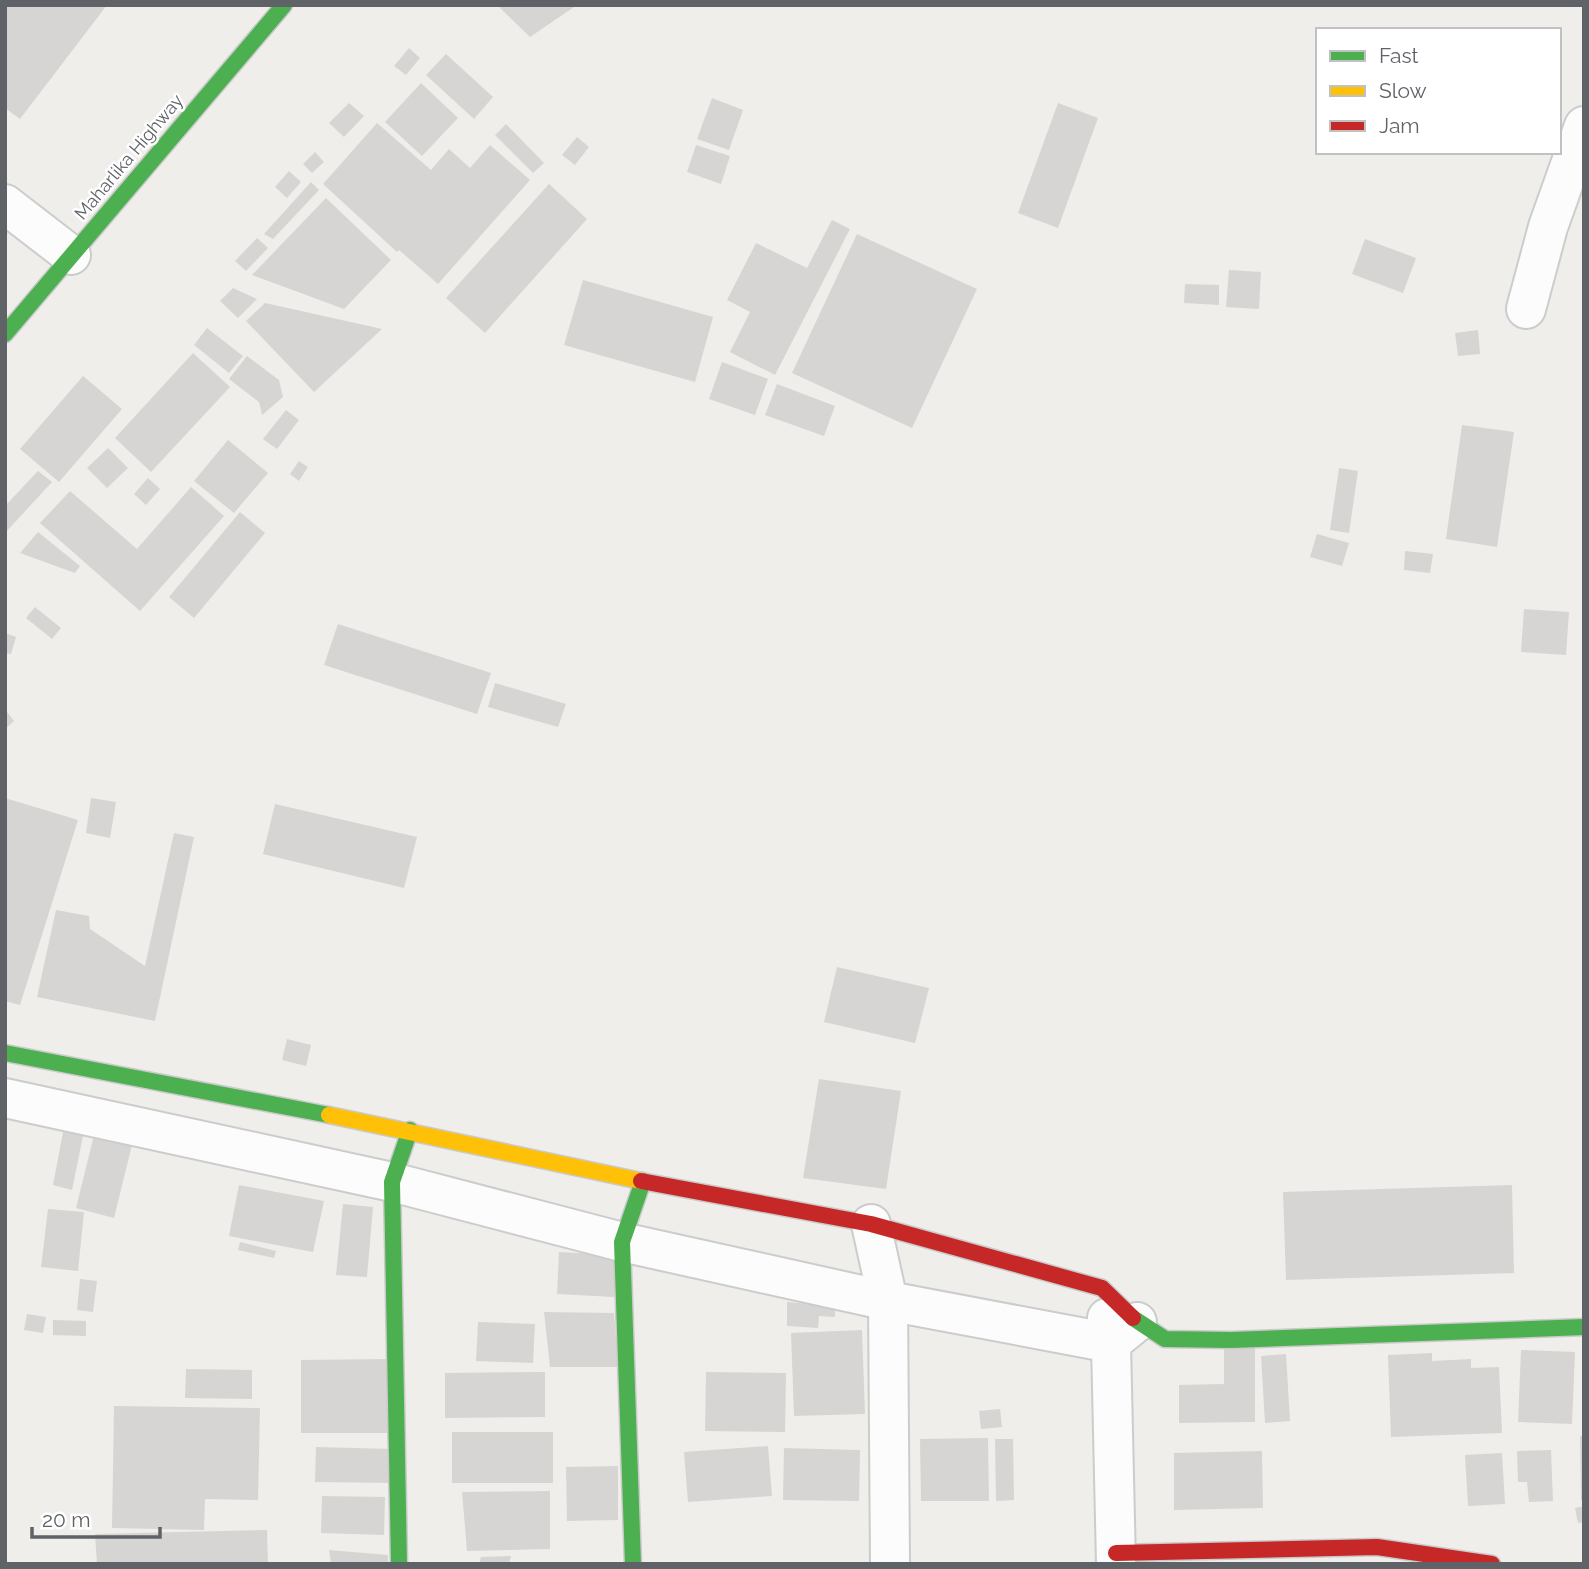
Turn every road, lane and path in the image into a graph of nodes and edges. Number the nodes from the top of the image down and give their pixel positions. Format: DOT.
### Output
graph roads {
  1 [pos="284,5"];
  2 [pos="1584,126"];
  3 [pos="5,204"];
  4 [pos="71,255"];
  5 [pos="1526,309"];
  6 [pos="5,334"];
  7 [pos="5,1053"];
  8 [pos="5,1098"];
  9 [pos="410,1130"];
  10 [pos="643,1181"];
  11 [pos="392,1182"];
  12 [pos="871,1224"];
  13 [pos="622,1242"];
  14 [pos="1102,1287"];
  15 [pos="888,1301"];
  16 [pos="1584,1327"];
  17 [pos="1124,1333"];
  18 [pos="1377,1556"];
  19 [pos="1116,1558"];
  20 [pos="399,1564"];
  21 [pos="633,1564"];
  22 [pos="890,1564"];
  23 [pos="1492,1564"];
  1 -- 4 [label="main road, Maharlika Highway"];
  2 -- 5 [label="street"];
  3 -- 4 [label="street"];
  4 -- 6 [label="main road, Maharlika Highway"];
  7 -- 9 [label="main road"];
  8 -- 11 [label="street"];
  9 -- 10 [label="main road"];
  9 -- 11 [label="main road"];
  10 -- 12 [label="main road"];
  10 -- 13 [label="main road"];
  11 -- 13 [label="street"];
  11 -- 20 [label="main road"];
  12 -- 14 [label="main road"];
  12 -- 15 [label="street"];
  13 -- 15 [label="street"];
  13 -- 21 [label="main road"];
  14 -- 17 [label="street"];
  15 -- 17 [label="street"];
  15 -- 22 [label="street"];
  16 -- 17 [label="main road"];
  17 -- 19 [label="street"];
  18 -- 19 [label="main road"];
  18 -- 23 [label="main road"];
}
